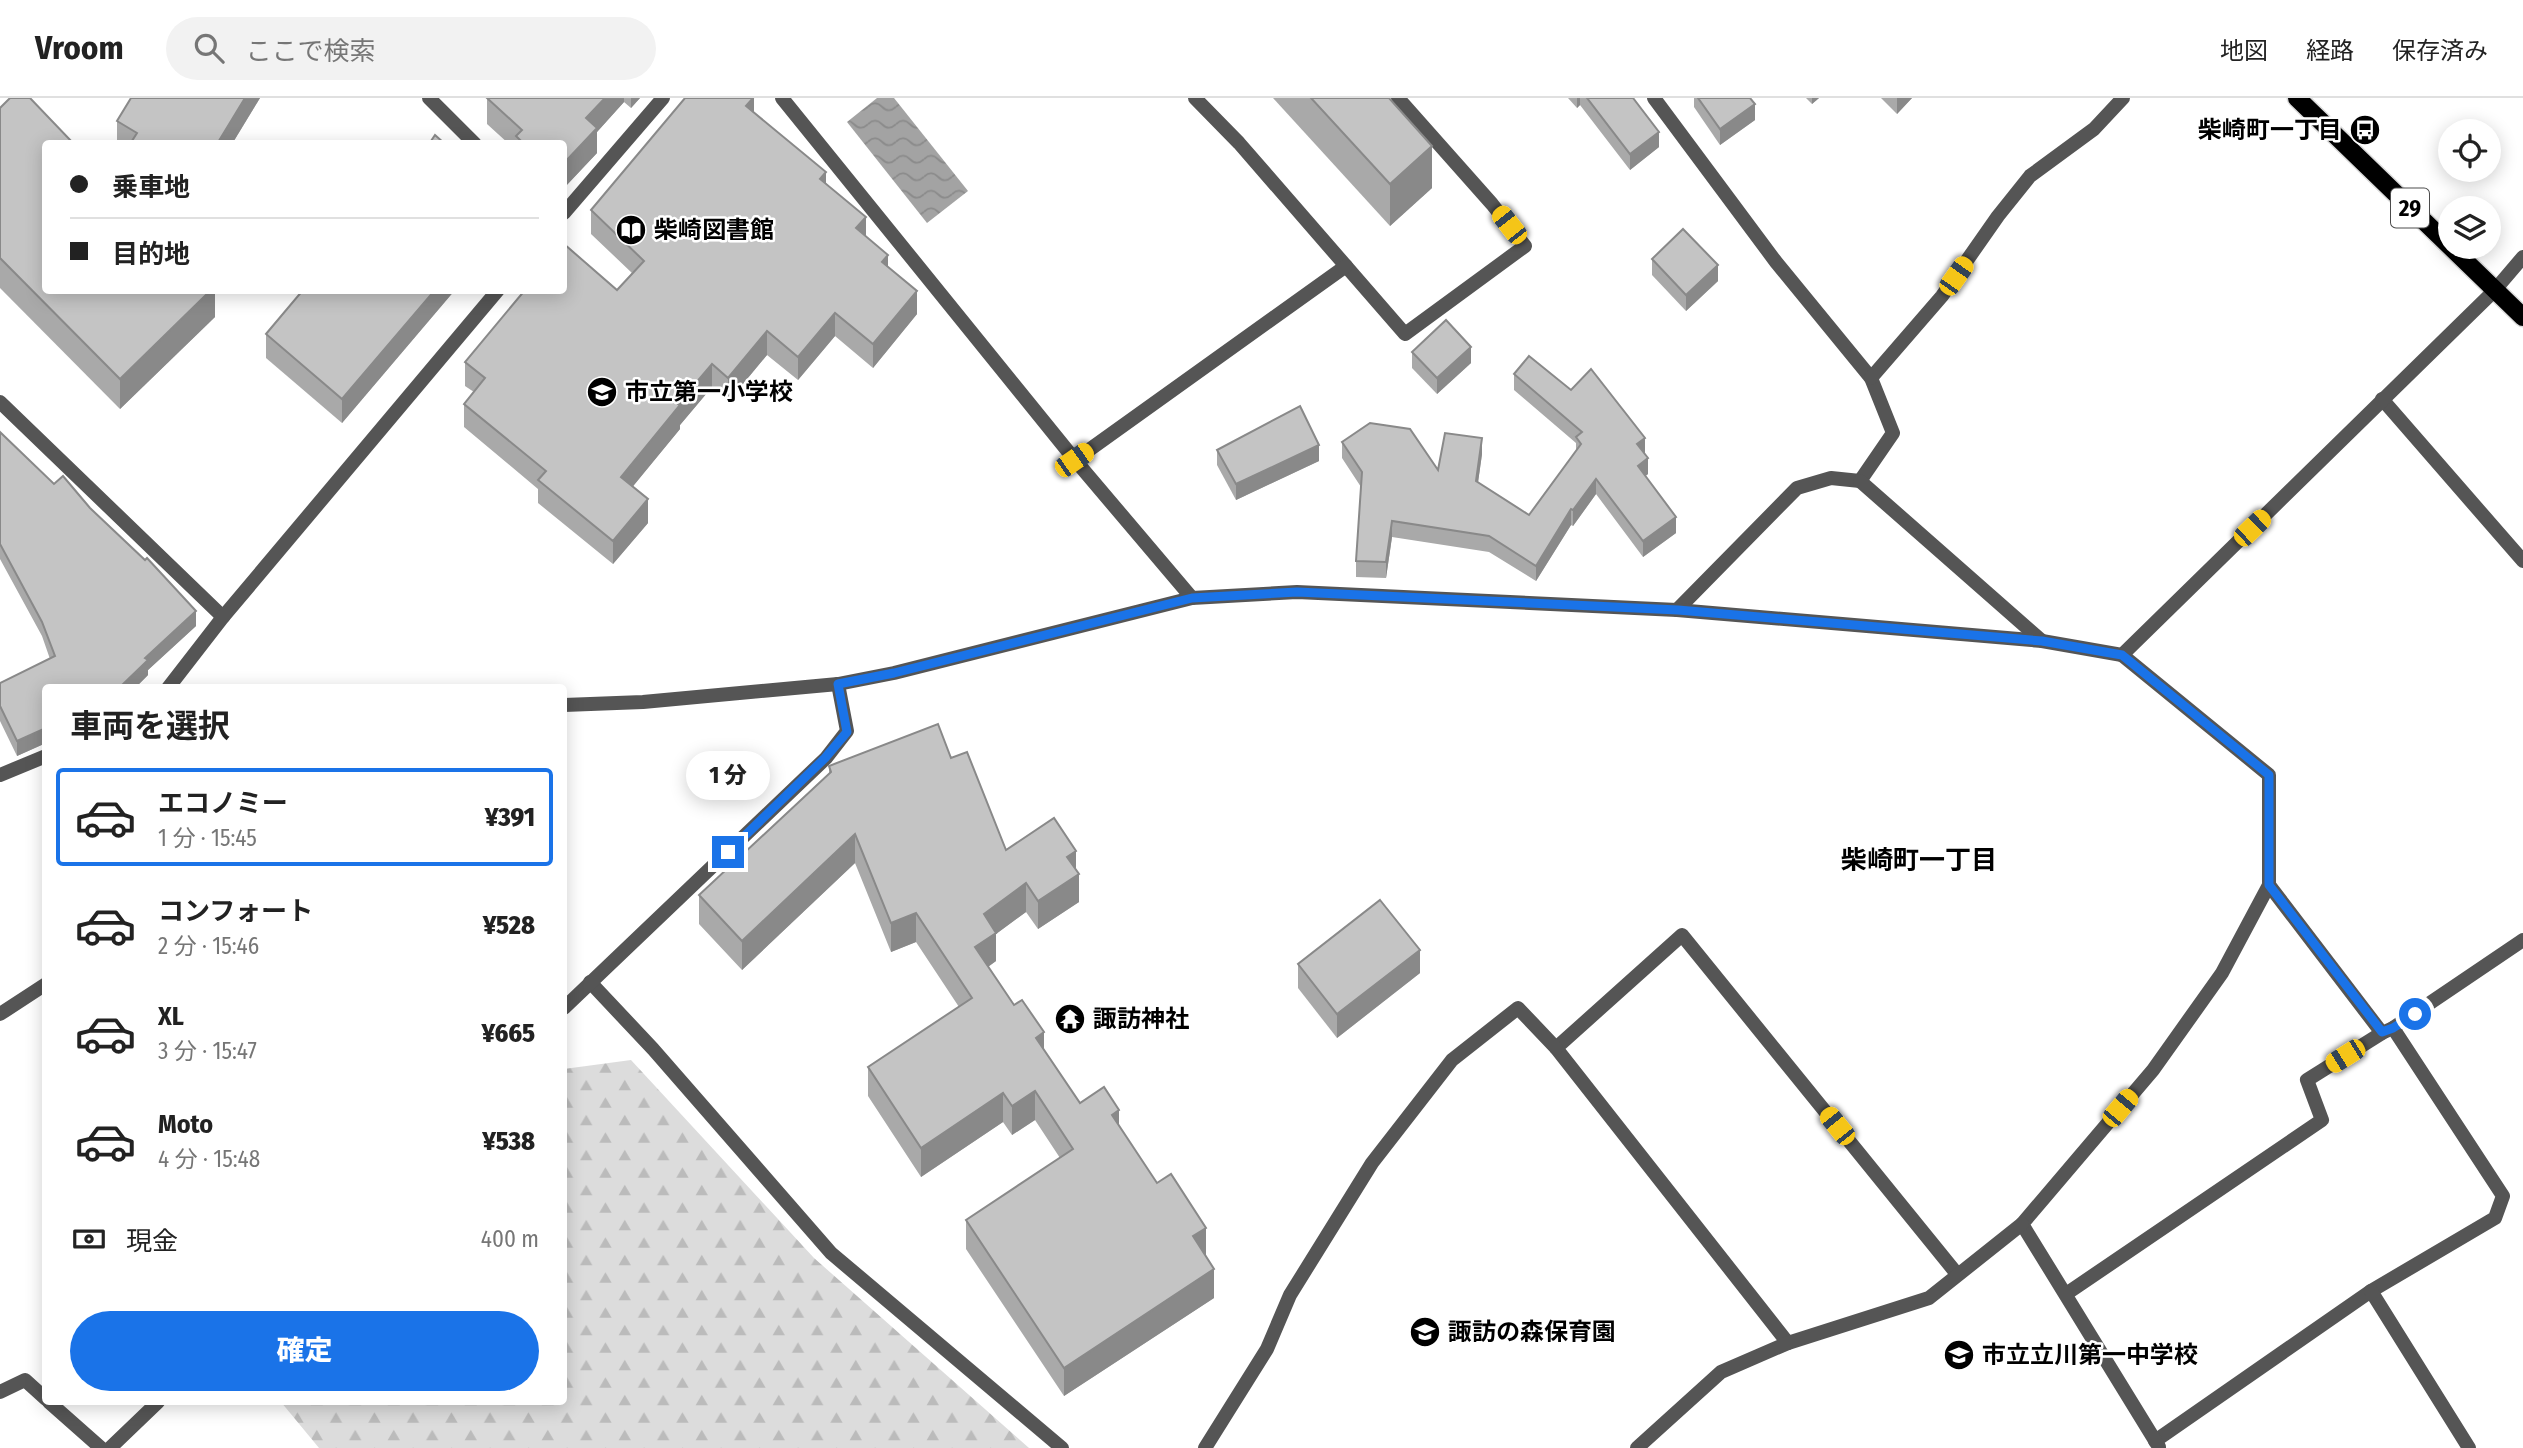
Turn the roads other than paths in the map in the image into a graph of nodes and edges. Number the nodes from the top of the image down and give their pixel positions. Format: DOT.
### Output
graph roads {
  1 [pos="429,98"];
  2 [pos="663,98"];
  3 [pos="782,98"];
  4 [pos="1195,98"];
  5 [pos="1398,98"];
  6 [pos="1654,98"];
  7 [pos="2123,98"];
  8 [pos="2297,98"];
  9 [pos="471,140"];
  10 [pos="567,210"];
  11 [pos="2523,257"];
  12 [pos="1346,266"];
  13 [pos="2494,291"];
  14 [pos="495,294"];
  15 [pos="2523,317"];
  16 [pos="1871,377"];
  17 [pos="2382,400"];
  18 [pos="0,402"];
  19 [pos="1074,460"];
  20 [pos="1860,481"];
  21 [pos="2523,561"];
  22 [pos="1192,598"];
  23 [pos="1678,610"];
  24 [pos="223,617"];
  25 [pos="2042,641"];
  26 [pos="2122,655"];
  27 [pos="171,684"];
  28 [pos="838,684"];
  29 [pos="567,705"];
  30 [pos="42,758"];
  31 [pos="0,775"];
  32 [pos="2269,885"];
  33 [pos="2523,940"];
  34 [pos="590,982"];
  35 [pos="42,987"];
  36 [pos="567,1005"];
  37 [pos="0,1014"];
  38 [pos="2388,1030"];
  39 [pos="1556,1048"];
  40 [pos="2022,1224"];
  41 [pos="1957,1274"];
  42 [pos="2371,1291"];
  43 [pos="2066,1294"];
  44 [pos="1788,1343"];
  45 [pos="0,1392"];
  46 [pos="42,1395"];
  47 [pos="53,1405"];
  48 [pos="155,1405"];
  49 [pos="2157,1445"];
  50 [pos="101,1448"];
  51 [pos="110,1448"];
  52 [pos="1062,1448"];
  53 [pos="1205,1448"];
  54 [pos="1637,1448"];
  55 [pos="2469,1448"];
  1 -- 9 [label="street"];
  2 -- 10 [label="street"];
  3 -- 19 [label="street"];
  4 -- 12 [label="street"];
  5 -- 12 [label="street"];
  6 -- 16 [label="street"];
  7 -- 16 [label="street"];
  8 -- 13 [label="main road, 29"];
  11 -- 13 [label="street"];
  12 -- 19 [label="street"];
  13 -- 15 [label="main road, 29"];
  13 -- 17 [label="street"];
  14 -- 24 [label="street"];
  16 -- 20 [label="street"];
  17 -- 21 [label="street"];
  17 -- 26 [label="street"];
  18 -- 24 [label="street"];
  19 -- 22 [label="street"];
  20 -- 23 [label="street"];
  20 -- 25 [label="street"];
  22 -- 23 [label="street"];
  22 -- 28 [label="street"];
  23 -- 25 [label="street"];
  24 -- 27 [label="street"];
  25 -- 26 [label="street"];
  26 -- 32 [label="street"];
  28 -- 29 [label="street"];
  28 -- 34 [label="street"];
  30 -- 31 [label="street"];
  32 -- 38 [label="street"];
  32 -- 40 [label="street"];
  33 -- 38 [label="street"];
  34 -- 36 [label="street"];
  34 -- 52 [label="street"];
  35 -- 37 [label="street"];
  38 -- 42 [label="street"];
  38 -- 43 [label="street"];
  39 -- 41 [label="street"];
  39 -- 44 [label="street"];
  39 -- 53 [label="street"];
  40 -- 41 [label="street"];
  40 -- 43 [label="street"];
  41 -- 44 [label="street"];
  42 -- 49 [label="street"];
  42 -- 55 [label="street"];
  43 -- 49 [label="street"];
  44 -- 54 [label="street"];
  45 -- 46 [label="street"];
  47 -- 50 [label="street"];
  48 -- 51 [label="street"];
}
